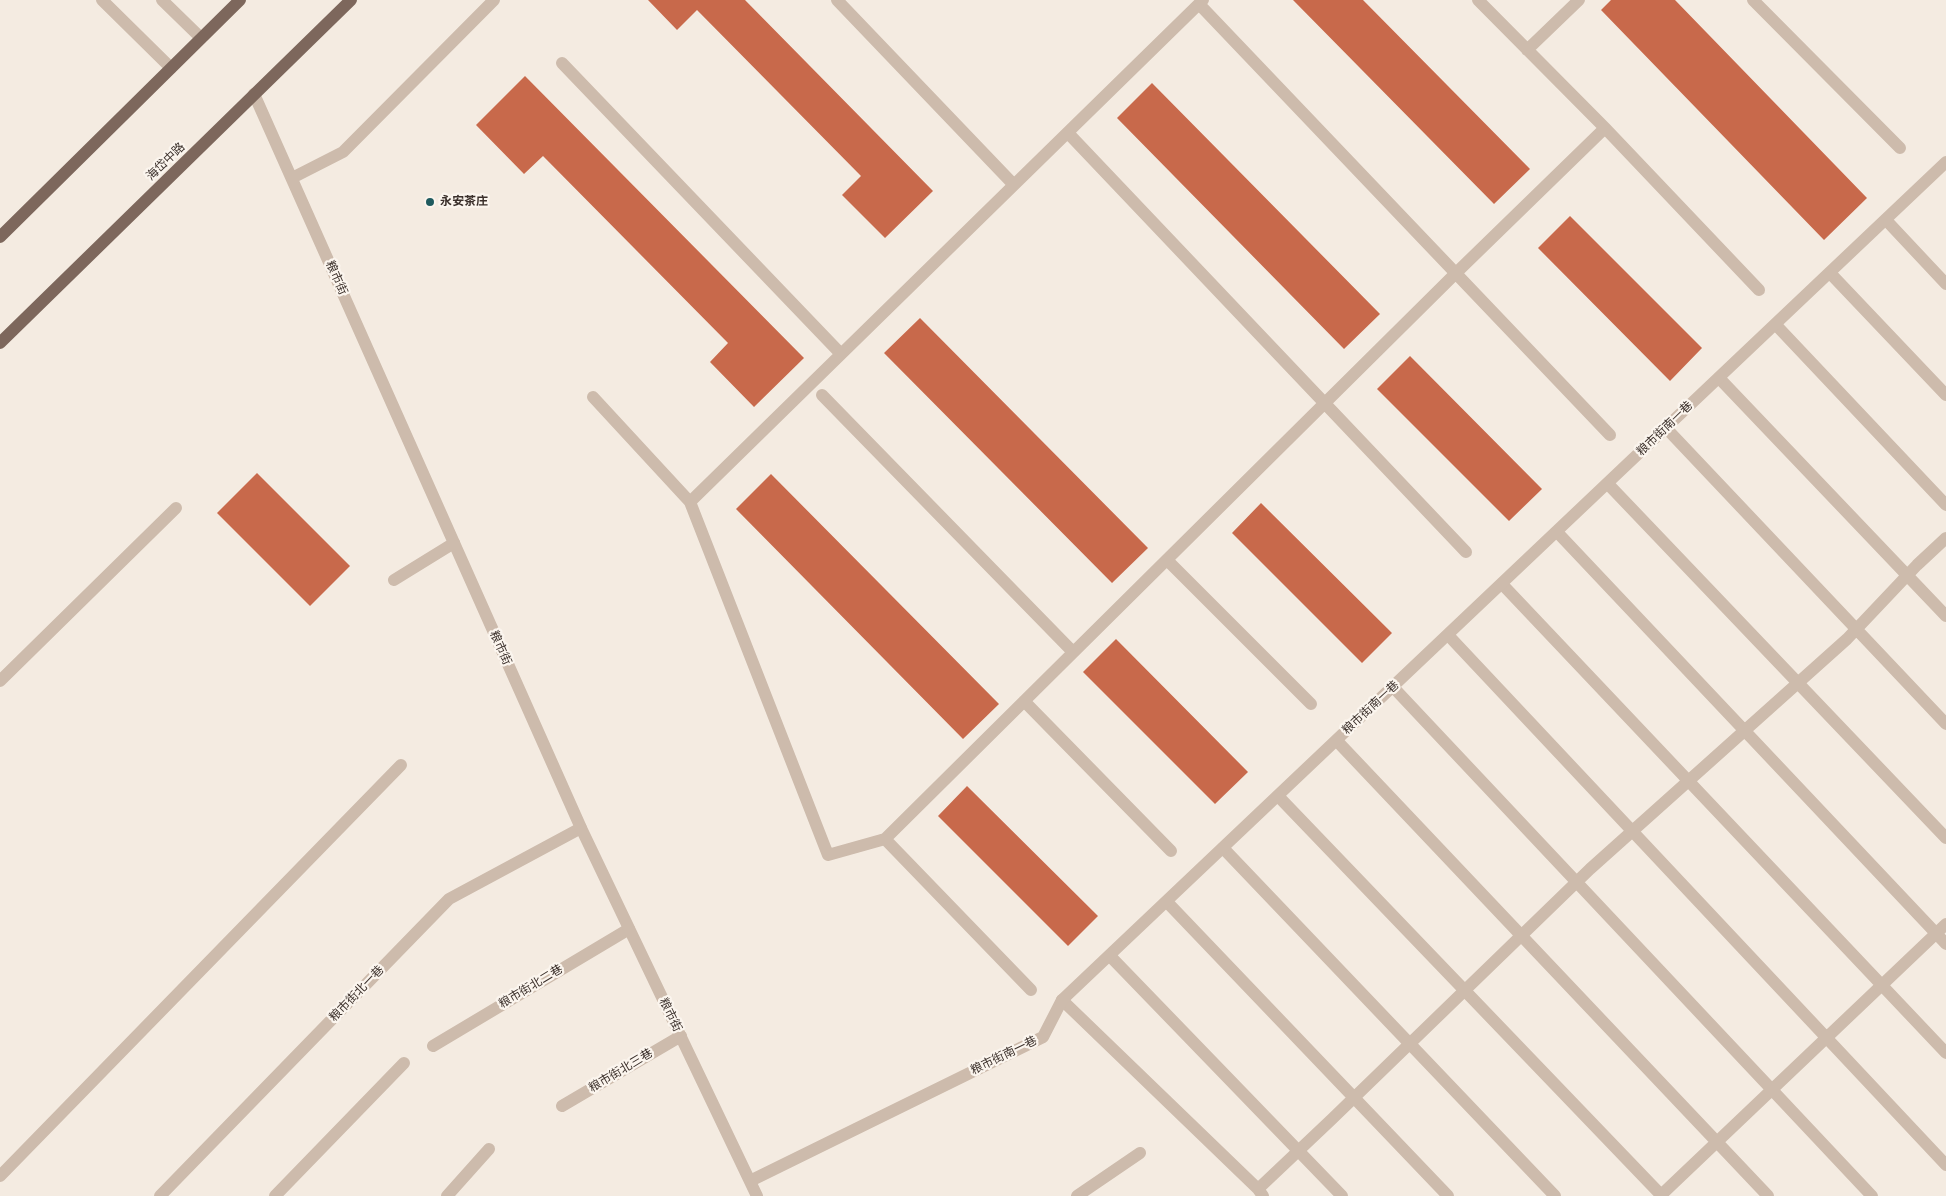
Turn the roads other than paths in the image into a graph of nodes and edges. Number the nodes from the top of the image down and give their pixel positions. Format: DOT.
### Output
graph roads {
  1 [pos="102,0"];
  2 [pos="162,0"];
  3 [pos="240,0"];
  4 [pos="351,0"];
  5 [pos="494,0"];
  6 [pos="837,0"];
  7 [pos="1478,0"];
  8 [pos="1579,0"];
  9 [pos="1753,0"];
  10 [pos="1201,2"];
  11 [pos="201,38"];
  12 [pos="1527,50"];
  13 [pos="562,63"];
  14 [pos="171,68"];
  15 [pos="254,94"];
  16 [pos="1606,128"];
  17 [pos="1068,133"];
  18 [pos="1900,148"];
  19 [pos="1945,164"];
  20 [pos="292,178"];
  21 [pos="1014,185"];
  22 [pos="1886,220"];
  23 [pos="0,237"];
  24 [pos="1456,273"];
  25 [pos="1830,273"];
  26 [pos="1946,284"];
  27 [pos="1759,290"];
  28 [pos="1776,324"];
  29 [pos="0,343"];
  30 [pos="841,354"];
  31 [pos="1719,378"];
  32 [pos="822,394"];
  33 [pos="1946,395"];
  34 [pos="593,397"];
  35 [pos="1324,404"];
  36 [pos="1666,428"];
  37 [pos="1610,435"];
  38 [pos="1608,484"];
  39 [pos="690,502"];
  40 [pos="1946,505"];
  41 [pos="176,508"];
  42 [pos="1557,532"];
  43 [pos="1946,538"];
  44 [pos="454,543"];
  45 [pos="1466,552"];
  46 [pos="1167,560"];
  47 [pos="1907,575"];
  48 [pos="394,580"];
  49 [pos="1502,584"];
  50 [pos="1946,616"];
  51 [pos="1856,630"];
  52 [pos="1448,635"];
  53 [pos="1073,652"];
  54 [pos="0,681"];
  55 [pos="1798,683"];
  56 [pos="1393,687"];
  57 [pos="1024,701"];
  58 [pos="1311,704"];
  59 [pos="1946,724"];
  60 [pos="1744,731"];
  61 [pos="1337,741"];
  62 [pos="401,765"];
  63 [pos="1688,781"];
  64 [pos="1278,796"];
  65 [pos="581,828"];
  66 [pos="1632,831"];
  67 [pos="1946,838"];
  68 [pos="885,839"];
  69 [pos="1223,848"];
  70 [pos="1171,851"];
  71 [pos="1576,882"];
  72 [pos="1167,902"];
  73 [pos="1946,924"];
  74 [pos="629,929"];
  75 [pos="1936,934"];
  76 [pos="1521,935"];
  77 [pos="1946,944"];
  78 [pos="1110,956"];
  79 [pos="1882,985"];
  80 [pos="1031,990"];
  81 [pos="1464,990"];
  82 [pos="1062,1000"];
  83 [pos="680,1036"];
  84 [pos="1826,1037"];
  85 [pos="1410,1043"];
  86 [pos="433,1046"];
  87 [pos="1946,1053"];
  88 [pos="404,1063"];
  89 [pos="1772,1090"];
  90 [pos="1354,1098"];
  91 [pos="562,1106"];
  92 [pos="1717,1142"];
  93 [pos="489,1150"];
  94 [pos="1298,1151"];
  95 [pos="1140,1153"];
  96 [pos="1946,1165"];
  97 [pos="0,1176"];
  98 [pos="750,1181"];
  99 [pos="1261,1192"];
  100 [pos="160,1196"];
  101 [pos="275,1196"];
  102 [pos="447,1196"];
  103 [pos="757,1196"];
  104 [pos="1077,1196"];
  105 [pos="1342,1196"];
  106 [pos="1448,1196"];
  107 [pos="1556,1196"];
  108 [pos="1661,1196"];
  109 [pos="1768,1196"];
  110 [pos="1872,1196"];
  1 -- 14 [label="street"];
  2 -- 11 [label="street"];
  3 -- 11 [label="main road"];
  4 -- 15 [label="main road, 海岱中路"];
  5 -- 20 [label="street"];
  6 -- 21 [label="street"];
  7 -- 12 [label="street"];
  8 -- 12 [label="street"];
  9 -- 18 [label="street"];
  10 -- 17 [label="street"];
  10 -- 24 [label="street"];
  11 -- 14 [label="main road"];
  12 -- 16 [label="street"];
  13 -- 30 [label="street"];
  14 -- 23 [label="main road"];
  15 -- 20 [label="street, 粮市街"];
  15 -- 29 [label="main road, 海岱中路"];
  16 -- 24 [label="street"];
  16 -- 27 [label="street"];
  17 -- 21 [label="street"];
  17 -- 35 [label="street"];
  19 -- 22 [label="street, 粮市街南一巷"];
  20 -- 44 [label="street, 粮市街"];
  21 -- 30 [label="street"];
  22 -- 25 [label="street, 粮市街南一巷"];
  22 -- 26 [label="street"];
  24 -- 35 [label="street"];
  24 -- 37 [label="street"];
  25 -- 28 [label="street, 粮市街南一巷"];
  25 -- 33 [label="street"];
  28 -- 31 [label="street, 粮市街南一巷"];
  28 -- 40 [label="street"];
  30 -- 39 [label="street"];
  31 -- 36 [label="street, 粮市街南一巷"];
  31 -- 47 [label="street"];
  32 -- 53 [label="street"];
  34 -- 39 [label="street"];
  35 -- 45 [label="street"];
  35 -- 46 [label="street"];
  36 -- 38 [label="street, 粮市街南一巷"];
  36 -- 51 [label="street"];
  38 -- 42 [label="street, 粮市街南一巷"];
  38 -- 55 [label="street"];
  39 -- 68 [label="street"];
  41 -- 54 [label="street"];
  42 -- 49 [label="street, 粮市街南一巷"];
  42 -- 60 [label="street"];
  43 -- 47 [label="street"];
  44 -- 48 [label="street"];
  44 -- 65 [label="street, 粮市街"];
  46 -- 53 [label="street"];
  46 -- 58 [label="street"];
  47 -- 50 [label="street"];
  47 -- 51 [label="street"];
  49 -- 52 [label="street, 粮市街南一巷"];
  49 -- 63 [label="street"];
  51 -- 55 [label="street"];
  51 -- 59 [label="street"];
  52 -- 56 [label="street, 粮市街南一巷"];
  52 -- 66 [label="street"];
  53 -- 57 [label="street"];
  55 -- 60 [label="street"];
  55 -- 67 [label="street"];
  56 -- 61 [label="street, 粮市街南一巷"];
  56 -- 71 [label="street"];
  57 -- 68 [label="street"];
  57 -- 70 [label="street"];
  60 -- 63 [label="street"];
  60 -- 75 [label="street"];
  61 -- 64 [label="street, 粮市街南一巷"];
  61 -- 76 [label="street"];
  62 -- 97 [label="street"];
  63 -- 66 [label="street"];
  63 -- 79 [label="street"];
  64 -- 69 [label="street, 粮市街南一巷"];
  64 -- 81 [label="street"];
  65 -- 74 [label="street, 粮市街"];
  65 -- 100 [label="street, 粮市街北一巷"];
  66 -- 71 [label="street"];
  66 -- 84 [label="street"];
  68 -- 80 [label="street"];
  69 -- 72 [label="street, 粮市街南一巷"];
  69 -- 85 [label="street"];
  71 -- 76 [label="street"];
  71 -- 89 [label="street"];
  72 -- 78 [label="street, 粮市街南一巷"];
  72 -- 90 [label="street"];
  73 -- 75 [label="street"];
  74 -- 83 [label="street, 粮市街"];
  74 -- 86 [label="street, 粮市街北二巷"];
  75 -- 77 [label="street"];
  75 -- 79 [label="street"];
  76 -- 81 [label="street"];
  76 -- 92 [label="street"];
  78 -- 82 [label="street, 粮市街南一巷"];
  78 -- 94 [label="street"];
  79 -- 84 [label="street"];
  79 -- 87 [label="street"];
  81 -- 85 [label="street"];
  81 -- 108 [label="street"];
  82 -- 98 [label="street, 粮市街南一巷"];
  82 -- 99 [label="street"];
  83 -- 91 [label="street, 粮市街北三巷"];
  83 -- 98 [label="street, 粮市街"];
  84 -- 89 [label="street"];
  84 -- 96 [label="street"];
  85 -- 90 [label="street"];
  85 -- 107 [label="street"];
  88 -- 101 [label="street"];
  89 -- 92 [label="street"];
  89 -- 110 [label="street"];
  90 -- 94 [label="street"];
  90 -- 106 [label="street"];
  92 -- 108 [label="street"];
  92 -- 109 [label="street"];
  93 -- 102 [label="street"];
  94 -- 99 [label="street"];
  94 -- 105 [label="street"];
  95 -- 104 [label="street"];
  98 -- 103 [label="street, 粮市街"];
}
